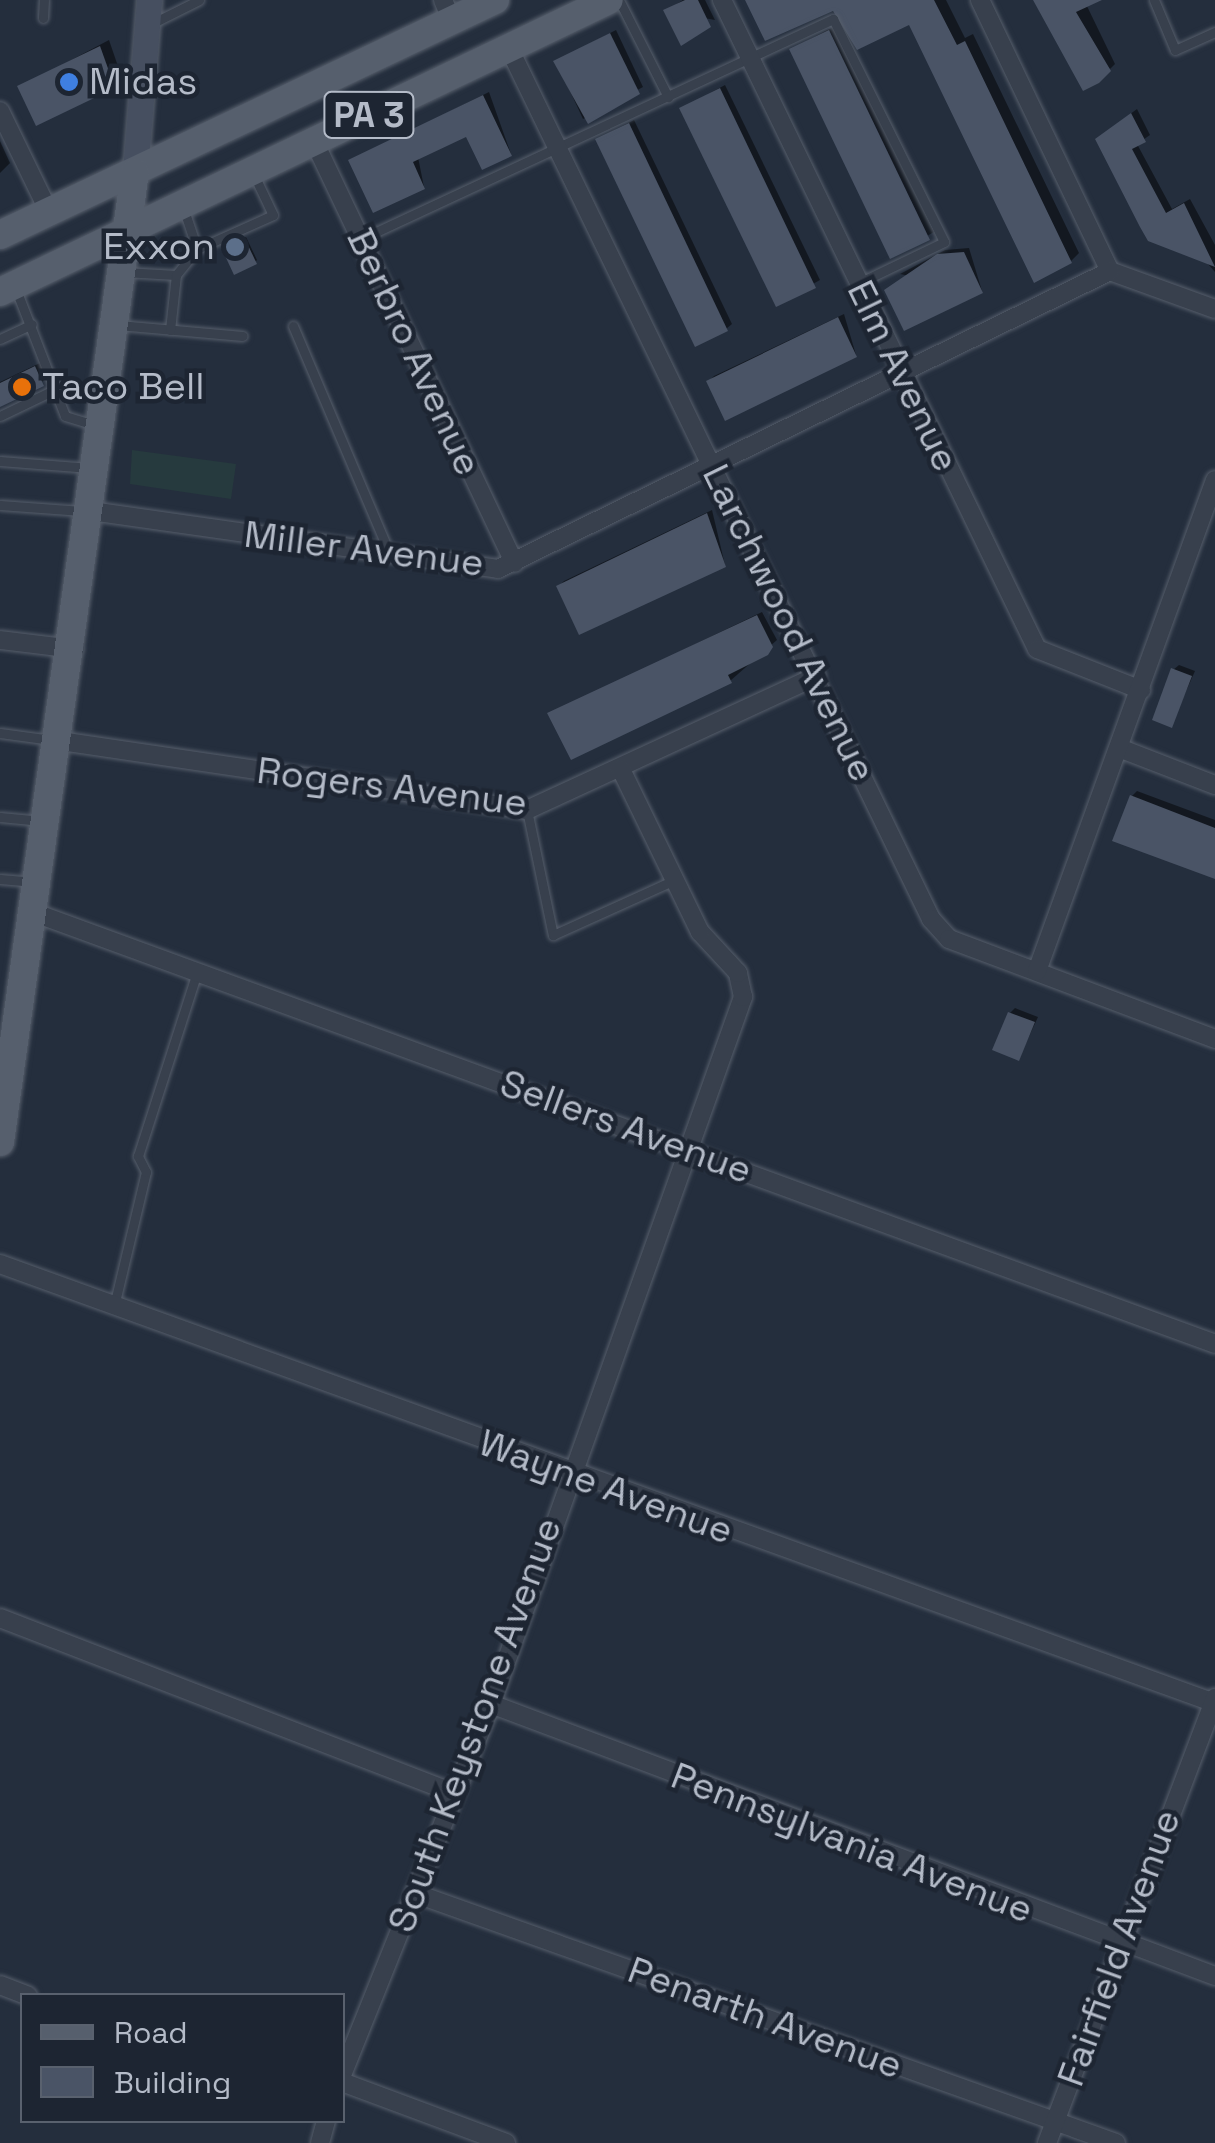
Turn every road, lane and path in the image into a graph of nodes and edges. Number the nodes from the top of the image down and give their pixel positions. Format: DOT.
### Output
graph roads {
  1 [pos="44,0"];
  2 [pos="199,0"];
  3 [pos="496,0"];
  4 [pos="609,0"];
  5 [pos="618,0"];
  6 [pos="722,0"];
  7 [pos="980,0"];
  8 [pos="1154,0"];
  9 [pos="447,10"];
  10 [pos="148,13"];
  11 [pos="43,18"];
  12 [pos="1215,32"];
  13 [pos="509,48"];
  14 [pos="750,58"];
  15 [pos="668,97"];
  16 [pos="0,110"];
  17 [pos="314,141"];
  18 [pos="558,148"];
  19 [pos="252,171"];
  20 [pos="135,172"];
  21 [pos="182,204"];
  22 [pos="49,212"];
  23 [pos="128,230"];
  24 [pos="0,235"];
  25 [pos="361,239"];
  26 [pos="197,250"];
  27 [pos="1110,271"];
  28 [pos="124,272"];
  29 [pos="176,275"];
  30 [pos="858,283"];
  31 [pos="7,288"];
  32 [pos="1215,309"];
  33 [pos="32,324"];
  34 [pos="118,325"];
  35 [pos="293,326"];
  36 [pos="170,330"];
  37 [pos="243,336"];
  38 [pos="0,339"];
  39 [pos="903,377"];
  40 [pos="60,387"];
  41 [pos="0,416"];
  42 [pos="103,428"];
  43 [pos="0,460"];
  44 [pos="97,468"];
  45 [pos="713,468"];
  46 [pos="1215,480"];
  47 [pos="0,505"];
  48 [pos="91,511"];
  49 [pos="1206,533"];
  50 [pos="390,555"];
  51 [pos="514,563"];
  52 [pos="0,640"];
  53 [pos="74,649"];
  54 [pos="817,676"];
  55 [pos="1141,690"];
  56 [pos="0,733"];
  57 [pos="60,742"];
  58 [pos="1119,748"];
  59 [pos="621,769"];
  60 [pos="1215,785"];
  61 [pos="527,810"];
  62 [pos="0,817"];
  63 [pos="48,822"];
  64 [pos="0,879"];
  65 [pos="674,880"];
  66 [pos="39,883"];
  67 [pos="35,913"];
  68 [pos="1037,971"];
  69 [pos="197,972"];
  70 [pos="9,1025"];
  71 [pos="1215,1039"];
  72 [pos="0,1142"];
  73 [pos="689,1149"];
  74 [pos="0,1264"];
  75 [pos="114,1306"];
  76 [pos="1215,1344"];
  77 [pos="567,1474"];
  78 [pos="0,1618"];
  79 [pos="1214,1701"];
  80 [pos="491,1704"];
  81 [pos="455,1794"];
  82 [pos="414,1892"];
  83 [pos="1116,1944"];
  84 [pos="1215,1976"];
  85 [pos="345,2071"];
  86 [pos="345,2080"];
  87 [pos="1055,2122"];
  88 [pos="506,2143"];
  89 [pos="1047,2143"];
  90 [pos="1116,2143"];
  1 -- 11 [label="lane"];
  2 -- 10 [label="lane"];
  3 -- 9 [label="main road, PA 3"];
  4 -- 13 [label="main road, PA 3"];
  5 -- 15 [label="lane"];
  6 -- 14 [label="street, Elm Avenue"];
  7 -- 27 [label="street"];
  8 -- 12 [label="lane"];
  9 -- 20 [label="main road, PA 3"];
  10 -- 20 [label="main road"];
  13 -- 17 [label="main road, PA 3"];
  13 -- 18 [label="street, Larchwood Avenue"];
  14 -- 15 [label="lane"];
  14 -- 30 [label="street, Elm Avenue"];
  14 -- 30 [label="lane"];
  15 -- 18 [label="lane"];
  16 -- 22 [label="street"];
  17 -- 19 [label="main road, PA 3"];
  17 -- 25 [label="street, Berbro Avenue"];
  18 -- 25 [label="lane"];
  18 -- 45 [label="street, Larchwood Avenue"];
  19 -- 21 [label="main road, PA 3"];
  19 -- 26 [label="lane"];
  20 -- 22 [label="main road, PA 3"];
  20 -- 23 [label="main road"];
  21 -- 23 [label="main road, PA 3"];
  21 -- 26 [label="lane"];
  22 -- 24 [label="main road, PA 3"];
  23 -- 28 [label="main road"];
  23 -- 31 [label="main road, PA 3"];
  25 -- 51 [label="street, Berbro Avenue"];
  26 -- 29 [label="lane"];
  27 -- 32 [label="street"];
  27 -- 39 [label="street, Miller Avenue"];
  28 -- 29 [label="lane"];
  28 -- 34 [label="main road"];
  29 -- 36 [label="lane"];
  30 -- 39 [label="street, Elm Avenue"];
  31 -- 33 [label="lane"];
  33 -- 38 [label="lane"];
  33 -- 40 [label="lane"];
  34 -- 36 [label="lane"];
  34 -- 42 [label="main road"];
  35 -- 50 [label="lane"];
  36 -- 37 [label="lane"];
  39 -- 45 [label="street, Miller Avenue"];
  39 -- 55 [label="street, Elm Avenue"];
  40 -- 41 [label="lane"];
  40 -- 42 [label="lane"];
  42 -- 44 [label="main road"];
  43 -- 44 [label="lane"];
  44 -- 48 [label="main road"];
  45 -- 51 [label="street, Miller Avenue"];
  45 -- 54 [label="street, Larchwood Avenue"];
  46 -- 49 [label="street"];
  47 -- 48 [label="lane"];
  48 -- 50 [label="street, Miller Avenue"];
  48 -- 53 [label="main road"];
  49 -- 55 [label="street"];
  50 -- 51 [label="street, Miller Avenue"];
  52 -- 53 [label="street"];
  53 -- 57 [label="main road"];
  54 -- 59 [label="street, Rogers Avenue"];
  54 -- 68 [label="street, Larchwood Avenue"];
  55 -- 58 [label="street"];
  56 -- 57 [label="lane"];
  57 -- 61 [label="street, Rogers Avenue"];
  57 -- 63 [label="main road"];
  58 -- 60 [label="street"];
  58 -- 68 [label="street"];
  59 -- 61 [label="street, Rogers Avenue"];
  59 -- 65 [label="street"];
  61 -- 65 [label="lane"];
  62 -- 63 [label="lane"];
  63 -- 66 [label="main road"];
  64 -- 66 [label="lane"];
  65 -- 73 [label="street"];
  66 -- 67 [label="main road"];
  67 -- 69 [label="street, Sellers Avenue"];
  67 -- 70 [label="main road"];
  68 -- 71 [label="street, Larchwood Avenue"];
  69 -- 73 [label="street, Sellers Avenue"];
  69 -- 75 [label="lane"];
  70 -- 72 [label="main road"];
  73 -- 76 [label="street, Sellers Avenue"];
  73 -- 77 [label="street, South Keystone Avenue"];
  74 -- 75 [label="street, Wayne Avenue"];
  75 -- 77 [label="street, Wayne Avenue"];
  77 -- 79 [label="street, Wayne Avenue"];
  77 -- 80 [label="street, South Keystone Avenue"];
  78 -- 81 [label="street"];
  79 -- 83 [label="street, Fairfield Avenue"];
  80 -- 81 [label="street, South Keystone Avenue"];
  80 -- 83 [label="street, Pennsylvania Avenue"];
  81 -- 82 [label="street, South Keystone Avenue"];
  82 -- 85 [label="street, South Keystone Avenue"];
  82 -- 87 [label="street, Penarth Avenue"];
  83 -- 84 [label="street, Pennsylvania Avenue"];
  83 -- 87 [label="street, Fairfield Avenue"];
  86 -- 88 [label="street"];
  87 -- 89 [label="street, Fairfield Avenue"];
  87 -- 90 [label="street, Penarth Avenue"];
}
